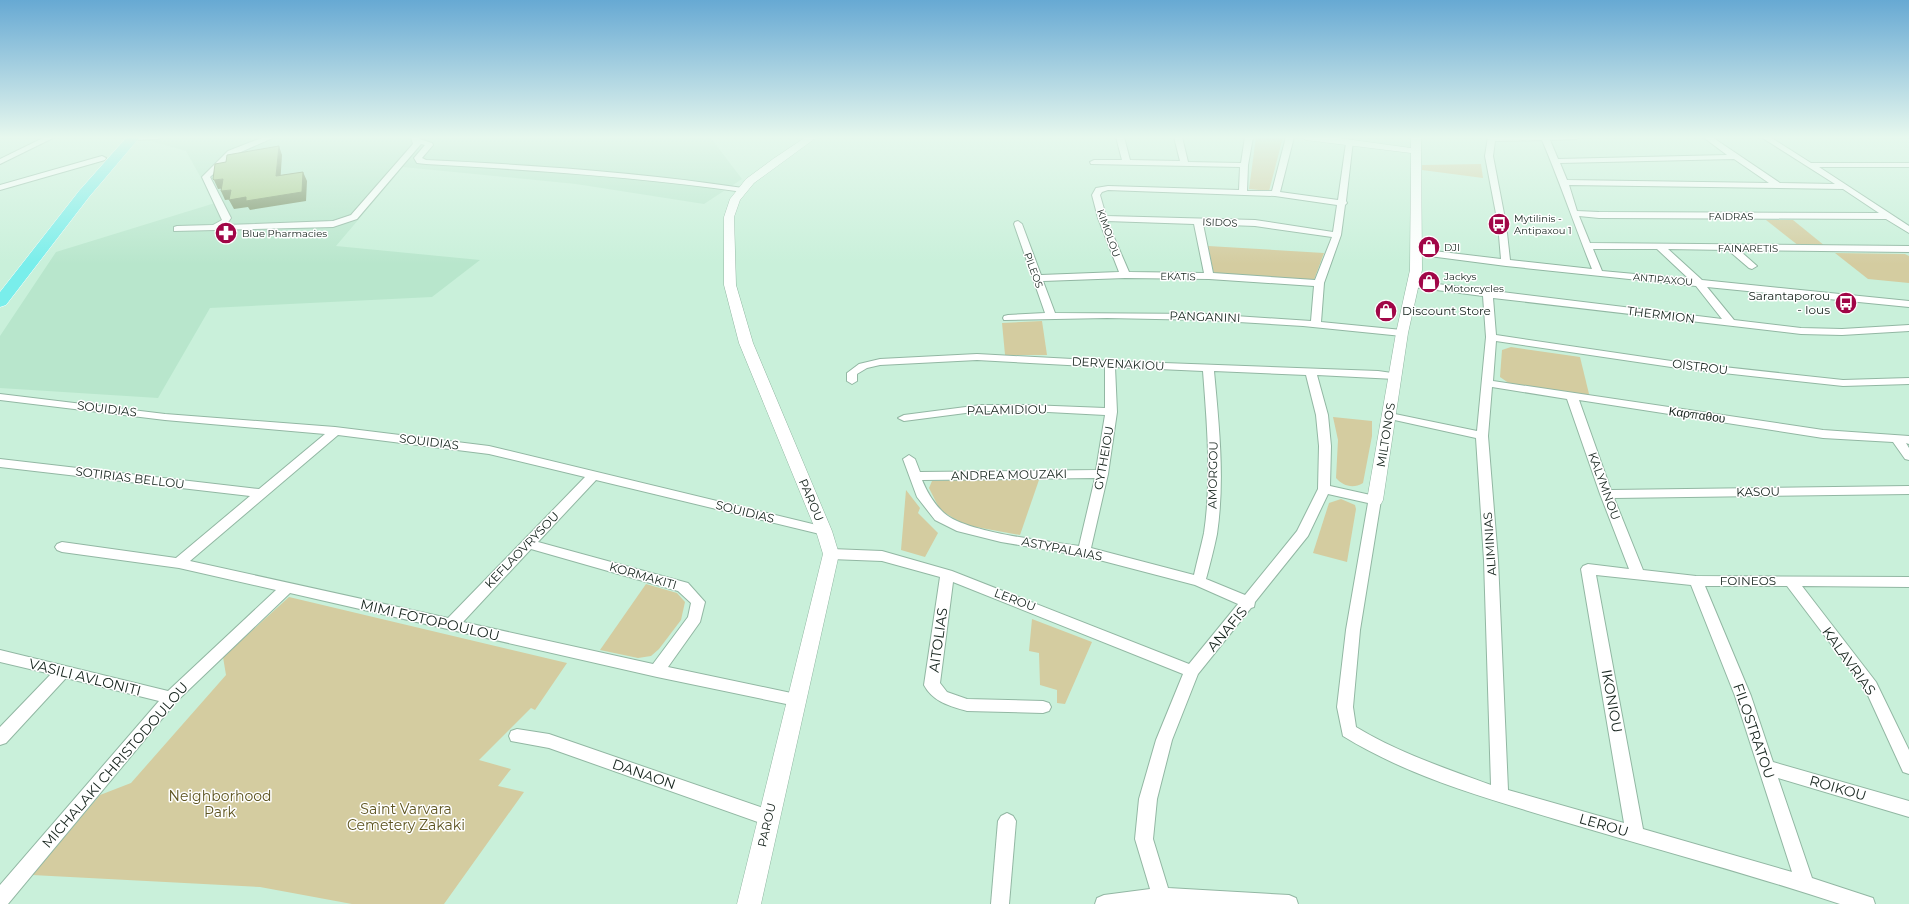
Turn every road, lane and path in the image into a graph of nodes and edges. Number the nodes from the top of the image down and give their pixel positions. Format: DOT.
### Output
graph roads {
  1 [pos="30,179"];
  2 [pos="84,179"];
  3 [pos="97,179"];
  4 [pos="207,179"];
  5 [pos="387,179"];
  6 [pos="663,179"];
  7 [pos="752,179"];
  8 [pos="1243,179"];
  9 [pos="1279,179"];
  10 [pos="1346,179"];
  11 [pos="1415,179"];
  12 [pos="1493,179"];
  13 [pos="1563,179"];
  14 [pos="1767,179"];
  15 [pos="1834,179"];
  16 [pos="1564,182"];
  17 [pos="1777,186"];
  18 [pos="1845,186"];
  19 [pos="0,188"];
  20 [pos="743,190"];
  21 [pos="1243,192"];
  22 [pos="1275,194"];
  23 [pos="1343,203"];
  24 [pos="1574,213"];
  25 [pos="1888,216"];
  26 [pos="1102,218"];
  27 [pos="1198,221"];
  28 [pos="1018,224"];
  29 [pos="215,228"];
  30 [pos="177,229"];
  31 [pos="1909,230"];
  32 [pos="1336,235"];
  33 [pos="1586,246"];
  34 [pos="1661,248"];
  35 [pos="1731,248"];
  36 [pos="1909,249"];
  37 [pos="1416,252"];
  38 [pos="1506,263"];
  39 [pos="1752,266"];
  40 [pos="1598,273"];
  41 [pos="1125,275"];
  42 [pos="1209,276"];
  43 [pos="1036,278"];
  44 [pos="0,280"];
  45 [pos="1698,282"];
  46 [pos="1319,283"];
  47 [pos="1413,284"];
  48 [pos="1488,294"];
  49 [pos="0,302"];
  50 [pos="1909,304"];
  51 [pos="1051,316"];
  52 [pos="1008,318"];
  53 [pos="1316,323"];
  54 [pos="1731,324"];
  55 [pos="1909,328"];
  56 [pos="1402,333"];
  57 [pos="1491,337"];
  58 [pos="1110,364"];
  59 [pos="1208,368"];
  60 [pos="1311,372"];
  61 [pos="1395,376"];
  62 [pos="1909,381"];
  63 [pos="852,382"];
  64 [pos="1486,383"];
  65 [pos="1572,396"];
  66 [pos="0,398"];
  67 [pos="26,399"];
  68 [pos="0,402"];
  69 [pos="1111,412"];
  70 [pos="1390,416"];
  71 [pos="904,418"];
  72 [pos="335,431"];
  73 [pos="1482,436"];
  74 [pos="1896,440"];
  75 [pos="1909,440"];
  76 [pos="1909,456"];
  77 [pos="909,459"];
  78 [pos="0,463"];
  79 [pos="1102,474"];
  80 [pos="594,475"];
  81 [pos="916,476"];
  82 [pos="1324,489"];
  83 [pos="1909,490"];
  84 [pos="261,493"];
  85 [pos="1606,494"];
  86 [pos="1375,500"];
  87 [pos="824,531"];
  88 [pos="528,544"];
  89 [pos="62,547"];
  90 [pos="1084,551"];
  91 [pos="831,554"];
  92 [pos="179,563"];
  93 [pos="1588,569"];
  94 [pos="947,574"];
  95 [pos="1638,575"];
  96 [pos="1199,580"];
  97 [pos="1696,581"];
  98 [pos="1791,582"];
  99 [pos="1904,582"];
  100 [pos="288,587"];
  101 [pos="1909,593"];
  102 [pos="1249,603"];
  103 [pos="451,625"];
  104 [pos="0,656"];
  105 [pos="64,671"];
  106 [pos="657,671"];
  107 [pos="1192,671"];
  108 [pos="171,698"];
  109 [pos="796,700"];
  110 [pos="1043,707"];
  111 [pos="1349,731"];
  112 [pos="518,736"];
  113 [pos="0,738"];
  114 [pos="1766,767"];
  115 [pos="1909,767"];
  116 [pos="1500,795"];
  117 [pos="1909,809"];
  118 [pos="769,818"];
  119 [pos="1007,821"];
  120 [pos="1635,834"];
  121 [pos="1805,884"];
  122 [pos="1161,896"];
  123 [pos="0,899"];
  124 [pos="749,904"];
  125 [pos="1000,904"];
  126 [pos="1104,904"];
  127 [pos="1289,904"];
  128 [pos="1866,904"];
  1 -- 19 [label="street"];
  2 -- 44 [label="main road"];
  3 -- 49 [label="main road"];
  4 -- 29 [label="street"];
  5 -- 29 [label="street"];
  6 -- 20 [label="street"];
  7 -- 20 [label="street, PAROU"];
  8 -- 21 [label="street"];
  9 -- 22 [label="street"];
  10 -- 23 [label="street"];
  11 -- 37 [label="street, MILTONOS"];
  12 -- 38 [label="street"];
  13 -- 16 [label="street"];
  14 -- 17 [label="street"];
  15 -- 18 [label="street"];
  16 -- 17 [label="street"];
  16 -- 24 [label="street"];
  17 -- 18 [label="street"];
  18 -- 25 [label="street"];
  20 -- 87 [label="street, PAROU"];
  21 -- 22 [label="street"];
  21 -- 26 [label="street, KIMOLOU"];
  22 -- 23 [label="street"];
  23 -- 32 [label="street"];
  24 -- 25 [label="street, FAIDRAS"];
  24 -- 33 [label="street"];
  25 -- 31 [label="street"];
  26 -- 27 [label="street, ISIDOS"];
  26 -- 41 [label="street, KIMOLOU"];
  27 -- 32 [label="street, ISIDOS"];
  27 -- 42 [label="street"];
  28 -- 43 [label="street, PILEOS"];
  29 -- 30 [label="street"];
  32 -- 46 [label="street"];
  33 -- 34 [label="street, FAINARETIS"];
  33 -- 40 [label="street"];
  34 -- 35 [label="street, FAINARETIS"];
  34 -- 45 [label="street"];
  35 -- 36 [label="street, FAINARETIS"];
  35 -- 39 [label="street"];
  37 -- 38 [label="street, ANTIPAXOU"];
  37 -- 47 [label="street, MILTONOS"];
  38 -- 40 [label="street, ANTIPAXOU"];
  40 -- 45 [label="street, ANTIPAXOU"];
  41 -- 42 [label="street, EKATIS"];
  41 -- 43 [label="street, EKATIS"];
  42 -- 46 [label="street, EKATIS"];
  43 -- 51 [label="street, PILEOS"];
  45 -- 50 [label="street, ANTIPAXOU"];
  45 -- 54 [label="street"];
  46 -- 53 [label="street"];
  47 -- 48 [label="street, THERMION"];
  47 -- 56 [label="street, MILTONOS"];
  48 -- 54 [label="street, THERMION"];
  48 -- 57 [label="street, ALIMINIAS"];
  51 -- 52 [label="street, PANGANINI"];
  51 -- 53 [label="street, PANGANINI"];
  53 -- 56 [label="street, PANGANINI"];
  54 -- 55 [label="street, THERMION"];
  56 -- 61 [label="street, MILTONOS"];
  57 -- 62 [label="street, OISTROU"];
  57 -- 64 [label="street, ALIMINIAS"];
  58 -- 59 [label="street, DERVENAKIOU"];
  58 -- 63 [label="street, DERVENAKIOU"];
  58 -- 69 [label="street, GYTHEIOU"];
  59 -- 60 [label="street, DERVENAKIOU"];
  59 -- 96 [label="street, AMORGOU"];
  60 -- 61 [label="street, DERVENAKIOU"];
  60 -- 82 [label="street, ANAFIS"];
  61 -- 70 [label="street, MILTONOS"];
  64 -- 65 [label="street, Καρπαθου"];
  64 -- 73 [label="street, ALIMINIAS"];
  65 -- 74 [label="street, Καρπαθου"];
  65 -- 85 [label="street, KALYMNOU"];
  66 -- 67 [label="street, SOUIDIAS"];
  67 -- 68 [label="street, SOUIDIAS"];
  67 -- 72 [label="street, SOUIDIAS"];
  69 -- 71 [label="street, PALAMIDIOU"];
  69 -- 79 [label="street, GYTHEIOU"];
  70 -- 73 [label="street"];
  70 -- 86 [label="street, MILTONOS"];
  72 -- 80 [label="street, SOUIDIAS"];
  72 -- 84 [label="street"];
  73 -- 116 [label="street, ALIMINIAS"];
  74 -- 75 [label="street, Καρπαθου"];
  74 -- 76 [label="street"];
  77 -- 81 [label="street, ASTYPALAIAS"];
  78 -- 84 [label="street, SOTIRIAS BELLOU"];
  79 -- 81 [label="street, ANDREA MOUZAKI"];
  79 -- 90 [label="street, GYTHEIOU"];
  80 -- 87 [label="street, SOUIDIAS"];
  80 -- 88 [label="street, KEFLAOVRYSOU"];
  81 -- 90 [label="street, ASTYPALAIAS"];
  82 -- 86 [label="street"];
  82 -- 102 [label="street, ANAFIS"];
  83 -- 85 [label="street, KASOU"];
  84 -- 92 [label="street"];
  85 -- 95 [label="street, KALYMNOU"];
  86 -- 111 [label="street, MILTONOS"];
  87 -- 91 [label="street, PAROU"];
  88 -- 103 [label="street, KEFLAOVRYSOU"];
  88 -- 106 [label="street, KORMAKITI"];
  89 -- 92 [label="street, MIMI FOTOPOULOU"];
  90 -- 96 [label="street, ASTYPALAIAS"];
  91 -- 94 [label="street, LEROU"];
  91 -- 109 [label="street, PAROU"];
  92 -- 100 [label="street, MIMI FOTOPOULOU"];
  93 -- 95 [label="street, FOINEOS"];
  93 -- 120 [label="street, IKONIOU"];
  94 -- 107 [label="street, LEROU"];
  94 -- 110 [label="street, AITOLIAS"];
  95 -- 97 [label="street, FOINEOS"];
  96 -- 102 [label="street, ASTYPALAIAS"];
  97 -- 98 [label="street, FOINEOS"];
  97 -- 114 [label="street, FILOSTRATOU"];
  98 -- 99 [label="street, FOINEOS"];
  98 -- 115 [label="street, KALAVRIAS"];
  99 -- 101 [label="street"];
  100 -- 103 [label="street, MIMI FOTOPOULOU"];
  100 -- 108 [label="street, MICHALAKI CHRISTODOULOU"];
  102 -- 107 [label="street, ANAFIS"];
  103 -- 106 [label="street, MIMI FOTOPOULOU"];
  104 -- 105 [label="street, VASILI AVLONITI"];
  105 -- 108 [label="street, VASILI AVLONITI"];
  105 -- 113 [label="street"];
  106 -- 109 [label="street, MIMI FOTOPOULOU"];
  107 -- 122 [label="street, ANAFIS"];
  108 -- 123 [label="street, MICHALAKI CHRISTODOULOU"];
  109 -- 118 [label="street, PAROU"];
  111 -- 116 [label="street, LEROU"];
  112 -- 118 [label="street, DANAON"];
  114 -- 117 [label="street, ROIKOU"];
  114 -- 121 [label="street, FILOSTRATOU"];
  116 -- 120 [label="street, LEROU"];
  118 -- 124 [label="street, PAROU"];
  119 -- 125 [label="street"];
  120 -- 121 [label="street, LEROU"];
  121 -- 128 [label="street, LEROU"];
  122 -- 126 [label="street"];
  122 -- 127 [label="street"];
}
